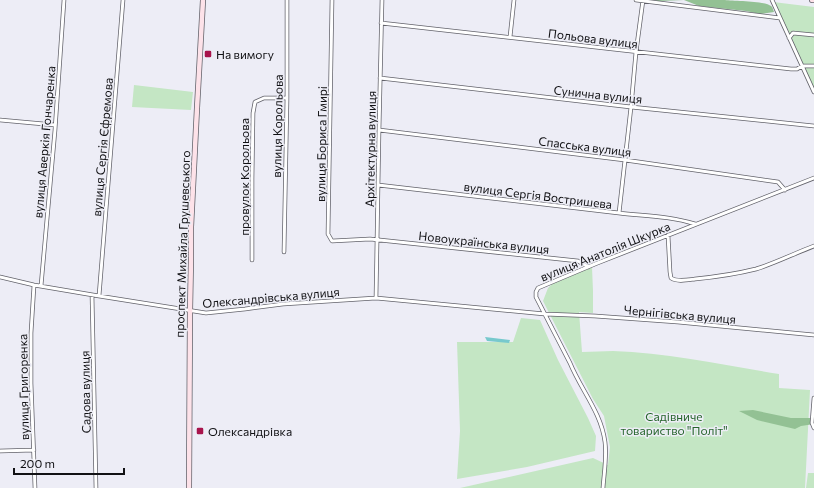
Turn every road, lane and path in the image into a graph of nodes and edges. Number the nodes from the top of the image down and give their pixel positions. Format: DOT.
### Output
graph roads {
  1 [pos="64,0"];
  2 [pos="123,0"];
  3 [pos="203,0"];
  4 [pos="287,0"];
  5 [pos="332,0"];
  6 [pos="382,0"];
  7 [pos="514,0"];
  8 [pos="636,0"];
  9 [pos="642,0"];
  10 [pos="772,0"];
  11 [pos="780,18"];
  12 [pos="381,23"];
  13 [pos="814,35"];
  14 [pos="510,37"];
  15 [pos="789,38"];
  16 [pos="636,52"];
  17 [pos="802,66"];
  18 [pos="814,66"];
  19 [pos="380,78"];
  20 [pos="814,92"];
  21 [pos="287,98"];
  22 [pos="631,107"];
  23 [pos="0,120"];
  24 [pos="55,125"];
  25 [pos="814,126"];
  26 [pos="378,130"];
  27 [pos="625,160"];
  28 [pos="814,178"];
  29 [pos="378,186"];
  30 [pos="786,190"];
  31 [pos="619,213"];
  32 [pos="695,224"];
  33 [pos="668,235"];
  34 [pos="378,240"];
  35 [pos="814,246"];
  36 [pos="284,252"];
  37 [pos="252,260"];
  38 [pos="588,267"];
  39 [pos="0,277"];
  40 [pos="34,285"];
  41 [pos="40,286"];
  42 [pos="92,295"];
  43 [pos="99,296"];
  44 [pos="376,298"];
  45 [pos="190,311"];
  46 [pos="545,314"];
  47 [pos="814,335"];
  48 [pos="814,398"];
  49 [pos="814,428"];
  50 [pos="34,450"];
  51 [pos="0,451"];
  52 [pos="35,488"];
  53 [pos="96,488"];
  54 [pos="189,488"];
  55 [pos="603,488"];
  1 -- 24 [label="street, вулиця Аверкія Гончаренка"];
  2 -- 43 [label="street, вулиця Сергія Єфремова"];
  3 -- 45 [label="street, проспект Михайла Грушевського"];
  4 -- 21 [label="street, вулиця Корольова"];
  5 -- 34 [label="street, вулиця Бориса Гмирі"];
  6 -- 12 [label="street, Архітектурна вулиця"];
  7 -- 14 [label="street"];
  8 -- 9 [label="street"];
  9 -- 11 [label="street"];
  9 -- 16 [label="street"];
  10 -- 11 [label="street"];
  11 -- 15 [label="street"];
  12 -- 14 [label="street, Польова вулиця"];
  12 -- 19 [label="street, Архітектурна вулиця"];
  13 -- 15 [label="street"];
  14 -- 16 [label="street, Польова вулиця"];
  15 -- 17 [label="street"];
  16 -- 17 [label="street, Польова вулиця"];
  16 -- 22 [label="street"];
  17 -- 18 [label="street, Польова вулиця"];
  17 -- 20 [label="street"];
  19 -- 22 [label="street, Сунична вулиця"];
  19 -- 26 [label="street, Архітектурна вулиця"];
  21 -- 36 [label="street, вулиця Корольова"];
  21 -- 37 [label="street, провулок Корольова"];
  22 -- 25 [label="street, Сунична вулиця"];
  22 -- 27 [label="street"];
  23 -- 24 [label="street"];
  24 -- 41 [label="street, вулиця Аверкія Гончаренка"];
  26 -- 27 [label="street, Спасська вулиця"];
  26 -- 29 [label="street, Архітектурна вулиця"];
  27 -- 30 [label="street, Спасська вулиця"];
  27 -- 31 [label="street"];
  28 -- 30 [label="street, вулиця Анатолія Шкурка"];
  29 -- 31 [label="street, вулиця Сергія Востришева"];
  29 -- 34 [label="street, Архітектурна вулиця"];
  30 -- 32 [label="street, вулиця Анатолія Шкурка"];
  31 -- 32 [label="street, вулиця Сергія Востришева"];
  32 -- 33 [label="street, вулиця Анатолія Шкурка"];
  33 -- 35 [label="street"];
  33 -- 38 [label="street, вулиця Анатолія Шкурка"];
  34 -- 38 [label="street, Новоукраїнська вулиця"];
  34 -- 44 [label="street, Архітектурна вулиця"];
  38 -- 46 [label="street, вулиця Анатолія Шкурка"];
  39 -- 40 [label="street, Олександрівська вулиця"];
  40 -- 41 [label="street, Олександрівська вулиця"];
  40 -- 50 [label="street, вулиця Григоренка"];
  41 -- 42 [label="street, Олександрівська вулиця"];
  42 -- 43 [label="street, Олександрівська вулиця"];
  42 -- 53 [label="street, Садова вулиця"];
  43 -- 45 [label="street, Олександрівська вулиця"];
  44 -- 45 [label="street, Олександрівська вулиця"];
  44 -- 46 [label="street, Олександрівська вулиця"];
  45 -- 54 [label="street, проспект Михайла Грушевського"];
  46 -- 47 [label="street, Чернігівська вулиця"];
  46 -- 55 [label="street, вулиця Анатолія Шкурка"];
  48 -- 49 [label="street"];
  50 -- 51 [label="street"];
  50 -- 52 [label="street, вулиця Григоренка"];
}
